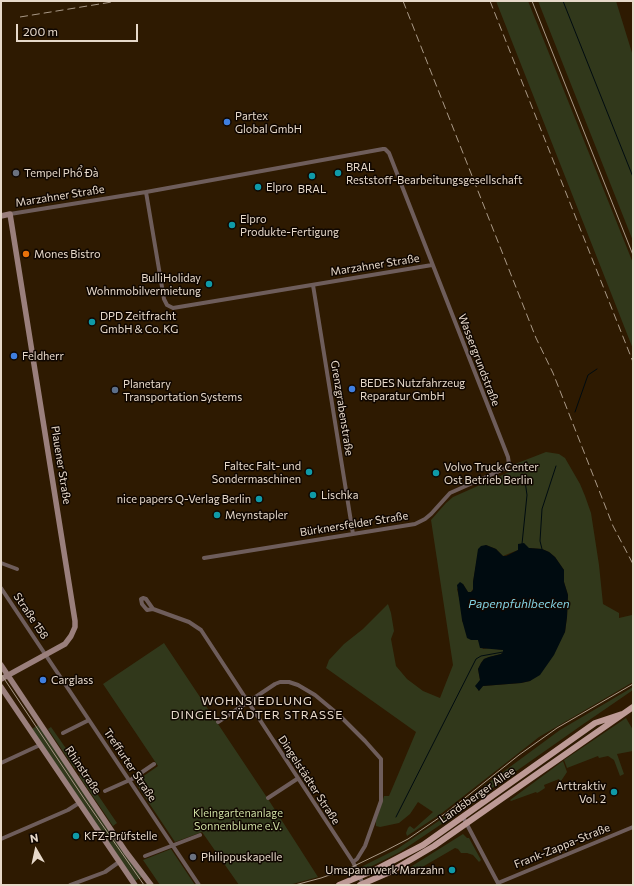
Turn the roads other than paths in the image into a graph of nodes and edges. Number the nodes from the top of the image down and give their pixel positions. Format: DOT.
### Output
graph roads {
  1 [pos="146,192"];
  2 [pos="10,214"];
  3 [pos="1,216"];
  4 [pos="432,265"];
  5 [pos="313,285"];
  6 [pos="509,461"];
  7 [pos="353,534"];
  8 [pos="204,558"];
  9 [pos="1,563"];
  10 [pos="17,570"];
  11 [pos="1,588"];
  12 [pos="153,609"];
  13 [pos="46,655"];
  14 [pos="1,665"];
  15 [pos="8,676"];
  16 [pos="1,680"];
  17 [pos="1,687"];
  18 [pos="248,702"];
  19 [pos="633,707"];
  20 [pos="622,714"];
  21 [pos="90,720"];
  22 [pos="218,722"];
  23 [pos="64,733"];
  24 [pos="40,745"];
  25 [pos="1,763"];
  26 [pos="154,764"];
  27 [pos="297,779"];
  28 [pos="129,780"];
  29 [pos="105,791"];
  30 [pos="268,798"];
  31 [pos="79,803"];
  32 [pos="463,817"];
  33 [pos="467,823"];
  34 [pos="633,827"];
  35 [pos="200,835"];
  36 [pos="1,839"];
  37 [pos="173,846"];
  38 [pos="145,856"];
  39 [pos="119,862"];
  40 [pos="353,862"];
  41 [pos="360,877"];
  42 [pos="361,884"];
  43 [pos="499,884"];
  44 [pos="70,885"];
  45 [pos="135,885"];
  46 [pos="150,885"];
  47 [pos="199,885"];
  48 [pos="339,885"];
  1 -- 2 [label="street, Marzahner Straße"];
  1 -- 4 [label="street, Marzahner Straße"];
  1 -- 5 [label="street, Marzahner Straße"];
  2 -- 3 [label="street, Marzahner Straße"];
  2 -- 13 [label="street, Plauener Straße"];
  4 -- 5 [label="street, Marzahner Straße"];
  4 -- 6 [label="street, Wassergrundstraße"];
  5 -- 7 [label="street, Grenzgrabenstraße"];
  6 -- 7 [label="street, Bürknersfelder Straße"];
  7 -- 8 [label="street, Bürknersfelder Straße"];
  9 -- 10 [label="street"];
  11 -- 13 [label="street, Straße 158"];
  12 -- 18 [label="street, Dingelstädter Straße"];
  13 -- 15 [label="street, Plauener Straße"];
  13 -- 21 [label="street, Treffurter Straße"];
  14 -- 15 [label="street, Rhinstraße"];
  15 -- 16 [label="street, Plauener Straße"];
  15 -- 46 [label="street, Rhinstraße"];
  17 -- 24 [label="street, Rhinstraße"];
  18 -- 22 [label="street"];
  18 -- 27 [label="street, Dingelstädter Straße"];
  18 -- 40 [label="street"];
  19 -- 20 [label="main road, Landsberger Allee"];
  20 -- 32 [label="main road, Landsberger Allee"];
  20 -- 33 [label="main road, Landsberger Allee"];
  21 -- 23 [label="street"];
  21 -- 28 [label="street, Treffurter Straße"];
  24 -- 25 [label="street"];
  24 -- 31 [label="street, Rhinstraße"];
  26 -- 28 [label="street"];
  27 -- 30 [label="street"];
  27 -- 40 [label="street, Dingelstädter Straße"];
  28 -- 29 [label="street"];
  28 -- 37 [label="street, Treffurter Straße"];
  31 -- 36 [label="street"];
  31 -- 39 [label="street, Rhinstraße"];
  32 -- 33 [label="street"];
  32 -- 41 [label="main road, Landsberger Allee"];
  33 -- 42 [label="main road, Landsberger Allee"];
  33 -- 43 [label="street"];
  34 -- 43 [label="street, Frank-Zappa-Straße"];
  35 -- 37 [label="street"];
  37 -- 38 [label="street"];
  37 -- 47 [label="street, Treffurter Straße"];
  39 -- 44 [label="street"];
  39 -- 45 [label="street, Rhinstraße"];
  40 -- 41 [label="street, Dingelstädter Straße"];
  41 -- 42 [label="street, Dingelstädter Straße"];
  41 -- 48 [label="main road, Landsberger Allee"];
}
